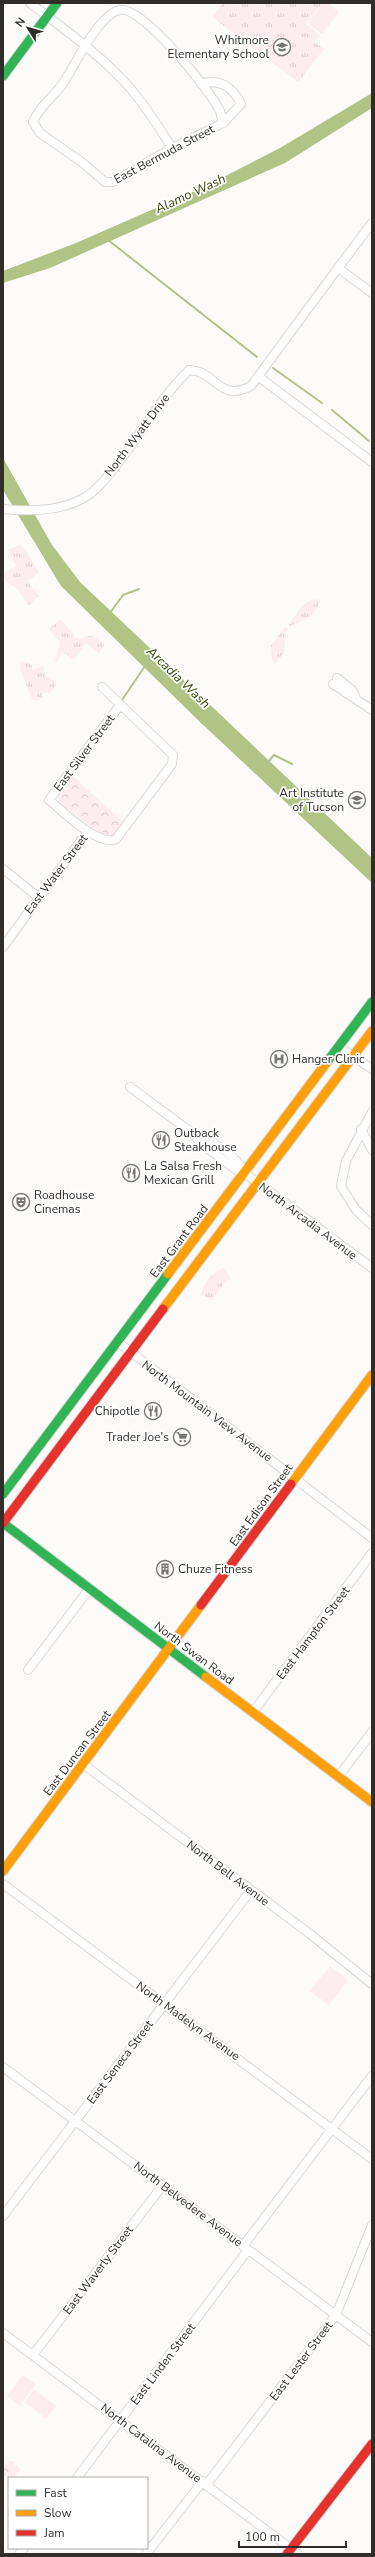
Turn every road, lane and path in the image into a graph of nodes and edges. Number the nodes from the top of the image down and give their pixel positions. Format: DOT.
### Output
graph roads {
  1 [pos="30,3"];
  2 [pos="57,3"];
  3 [pos="47,16"];
  4 [pos="85,47"];
  5 [pos="3,76"];
  6 [pos="201,84"];
  7 [pos="223,123"];
  8 [pos="172,148"];
  9 [pos="372,223"];
  10 [pos="338,268"];
  11 [pos="372,293"];
  12 [pos="259,377"];
  13 [pos="372,462"];
  14 [pos="6,510"];
  15 [pos="335,681"];
  16 [pos="102,687"];
  17 [pos="120,705"];
  18 [pos="372,710"];
  19 [pos="88,831"];
  20 [pos="3,869"];
  21 [pos="38,897"];
  22 [pos="3,948"];
  23 [pos="372,1002"];
  24 [pos="372,1031"];
  25 [pos="338,1047"];
  26 [pos="353,1057"];
  27 [pos="372,1070"];
  28 [pos="130,1087"];
  29 [pos="372,1112"];
  30 [pos="361,1129"];
  31 [pos="372,1150"];
  32 [pos="245,1173"];
  33 [pos="259,1184"];
  34 [pos="372,1225"];
  35 [pos="372,1268"];
  36 [pos="118,1342"];
  37 [pos="131,1352"];
  38 [pos="372,1375"];
  39 [pos="295,1478"];
  40 [pos="3,1494"];
  41 [pos="3,1523"];
  42 [pos="372,1538"];
  43 [pos="372,1553"];
  44 [pos="89,1589"];
  45 [pos="169,1649"];
  46 [pos="28,1670"];
  47 [pos="253,1712"];
  48 [pos="372,1732"];
  49 [pos="83,1764"];
  50 [pos="338,1777"];
  51 [pos="372,1802"];
  52 [pos="3,1871"];
  53 [pos="3,1884"];
  54 [pos="251,1890"];
  55 [pos="372,1984"];
  56 [pos="163,2004"];
  57 [pos="3,2067"];
  58 [pos="372,2076"];
  59 [pos="76,2120"];
  60 [pos="332,2128"];
  61 [pos="372,2159"];
  62 [pos="163,2185"];
  63 [pos="3,2216"];
  64 [pos="372,2225"];
  65 [pos="245,2248"];
  66 [pos="336,2315"];
  67 [pos="3,2333"];
  68 [pos="372,2342"];
  69 [pos="33,2355"];
  70 [pos="121,2420"];
  71 [pos="372,2444"];
  72 [pos="78,2477"];
  73 [pos="205,2482"];
  74 [pos="292,2552"];
  75 [pos="146,2554"];
  1 -- 3 [label="street"];
  2 -- 3 [label="main road"];
  3 -- 4 [label="street"];
  3 -- 5 [label="main road"];
  4 -- 6 [label="street"];
  4 -- 8 [label="street"];
  4 -- 8 [label="street, East Bermuda Street"];
  6 -- 7 [label="street"];
  6 -- 7 [label="street"];
  7 -- 8 [label="street, East Bermuda Street"];
  9 -- 10 [label="street, North Wyatt Drive"];
  10 -- 11 [label="street"];
  10 -- 12 [label="street, North Wyatt Drive"];
  12 -- 13 [label="street"];
  12 -- 14 [label="street, North Wyatt Drive"];
  15 -- 18 [label="street"];
  16 -- 17 [label="street"];
  17 -- 19 [label="street, East Silver Street"];
  17 -- 19 [label="street, East Water Street"];
  19 -- 21 [label="street, East Water Street"];
  20 -- 21 [label="street"];
  21 -- 22 [label="street, East Water Street"];
  23 -- 25 [label="main road, East Grant Road"];
  24 -- 26 [label="main road"];
  25 -- 26 [label="street"];
  25 -- 32 [label="main road, East Grant Road"];
  26 -- 27 [label="street"];
  26 -- 33 [label="main road"];
  28 -- 32 [label="street, North Arcadia Avenue"];
  29 -- 30 [label="street"];
  30 -- 31 [label="street"];
  30 -- 34 [label="street"];
  32 -- 33 [label="street, North Arcadia Avenue"];
  32 -- 36 [label="main road, East Grant Road"];
  33 -- 35 [label="street, North Arcadia Avenue"];
  33 -- 37 [label="main road"];
  36 -- 37 [label="street, North Mountain View Avenue"];
  36 -- 40 [label="main road, East Grant Road"];
  37 -- 39 [label="street, North Mountain View Avenue"];
  37 -- 41 [label="main road"];
  38 -- 39 [label="main road, East Edison Street"];
  39 -- 42 [label="street, North Mountain View Avenue"];
  39 -- 45 [label="main road, East Edison Street"];
  41 -- 44 [label="main road, North Swan Road"];
  43 -- 47 [label="street, East Hampton Street"];
  44 -- 45 [label="main road, North Swan Road"];
  44 -- 46 [label="street"];
  45 -- 47 [label="main road, North Swan Road"];
  45 -- 49 [label="main road, East Duncan Street"];
  47 -- 50 [label="main road, North Swan Road"];
  48 -- 50 [label="street"];
  49 -- 52 [label="main road, East Duncan Street"];
  49 -- 54 [label="street, North Bell Avenue"];
  50 -- 51 [label="main road, North Swan Road"];
  53 -- 56 [label="street, North Madelyn Avenue"];
  54 -- 55 [label="street, North Bell Avenue"];
  54 -- 56 [label="street, East Seneca Street"];
  56 -- 59 [label="street, East Seneca Street"];
  56 -- 60 [label="street, North Madelyn Avenue"];
  57 -- 59 [label="street, North Belvedere Avenue"];
  58 -- 60 [label="street, East Linden Street"];
  59 -- 62 [label="street, North Belvedere Avenue"];
  59 -- 63 [label="street, East Seneca Street"];
  60 -- 61 [label="street, North Madelyn Avenue"];
  60 -- 65 [label="street, East Linden Street"];
  62 -- 65 [label="street, North Belvedere Avenue"];
  62 -- 69 [label="street, East Waverly Street"];
  64 -- 66 [label="street, East Lester Street"];
  65 -- 66 [label="street, North Belvedere Avenue"];
  65 -- 70 [label="street, East Linden Street"];
  66 -- 68 [label="street, North Belvedere Avenue"];
  66 -- 73 [label="street, East Lester Street"];
  67 -- 69 [label="street, North Catalina Avenue"];
  69 -- 70 [label="street, North Catalina Avenue"];
  70 -- 72 [label="street, East Linden Street"];
  70 -- 73 [label="street, North Catalina Avenue"];
  71 -- 74 [label="main road"];
  73 -- 74 [label="street, North Catalina Avenue"];
  73 -- 75 [label="street, East Lester Street"];
}
